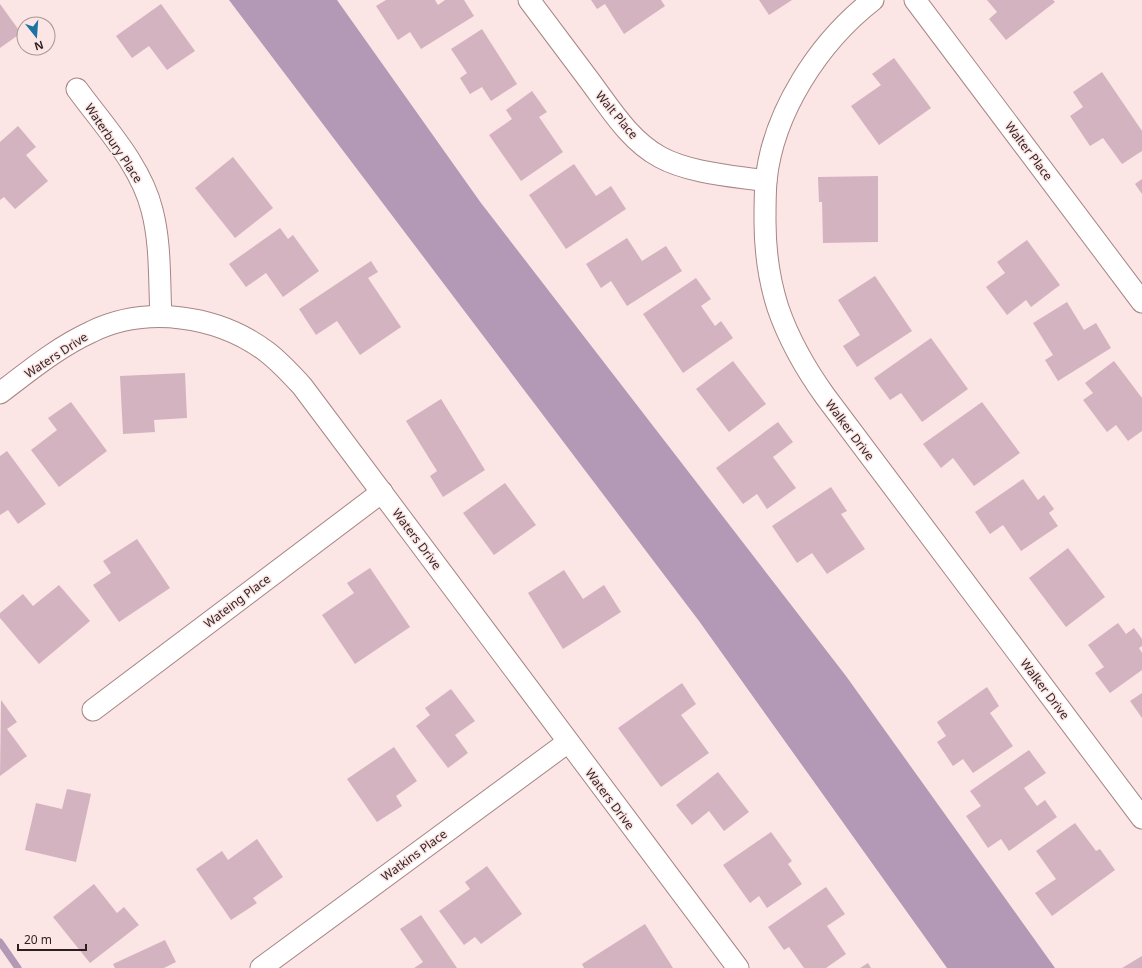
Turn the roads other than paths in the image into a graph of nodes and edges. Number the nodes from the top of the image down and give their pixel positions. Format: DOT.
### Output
graph roads {
  1 [pos="529,0"];
  2 [pos="873,0"];
  3 [pos="915,0"];
  4 [pos="77,89"];
  5 [pos="766,181"];
  6 [pos="1142,302"];
  7 [pos="161,316"];
  8 [pos="0,393"];
  9 [pos="382,492"];
  10 [pos="93,710"];
  11 [pos="568,742"];
  12 [pos="1142,818"];
  13 [pos="261,968"];
  14 [pos="738,968"];
  1 -- 5 [label="street, Walt Place"];
  2 -- 5 [label="street, Walker Drive"];
  3 -- 6 [label="street, Walter Place"];
  4 -- 7 [label="street, Waterbury Place"];
  5 -- 12 [label="street, Walker Drive"];
  7 -- 8 [label="street, Waters Drive"];
  7 -- 9 [label="street, Waters Drive"];
  9 -- 10 [label="street, Wateing Place"];
  9 -- 11 [label="street, Waters Drive"];
  11 -- 13 [label="street, Watkins Place"];
  11 -- 14 [label="street, Waters Drive"];
}
